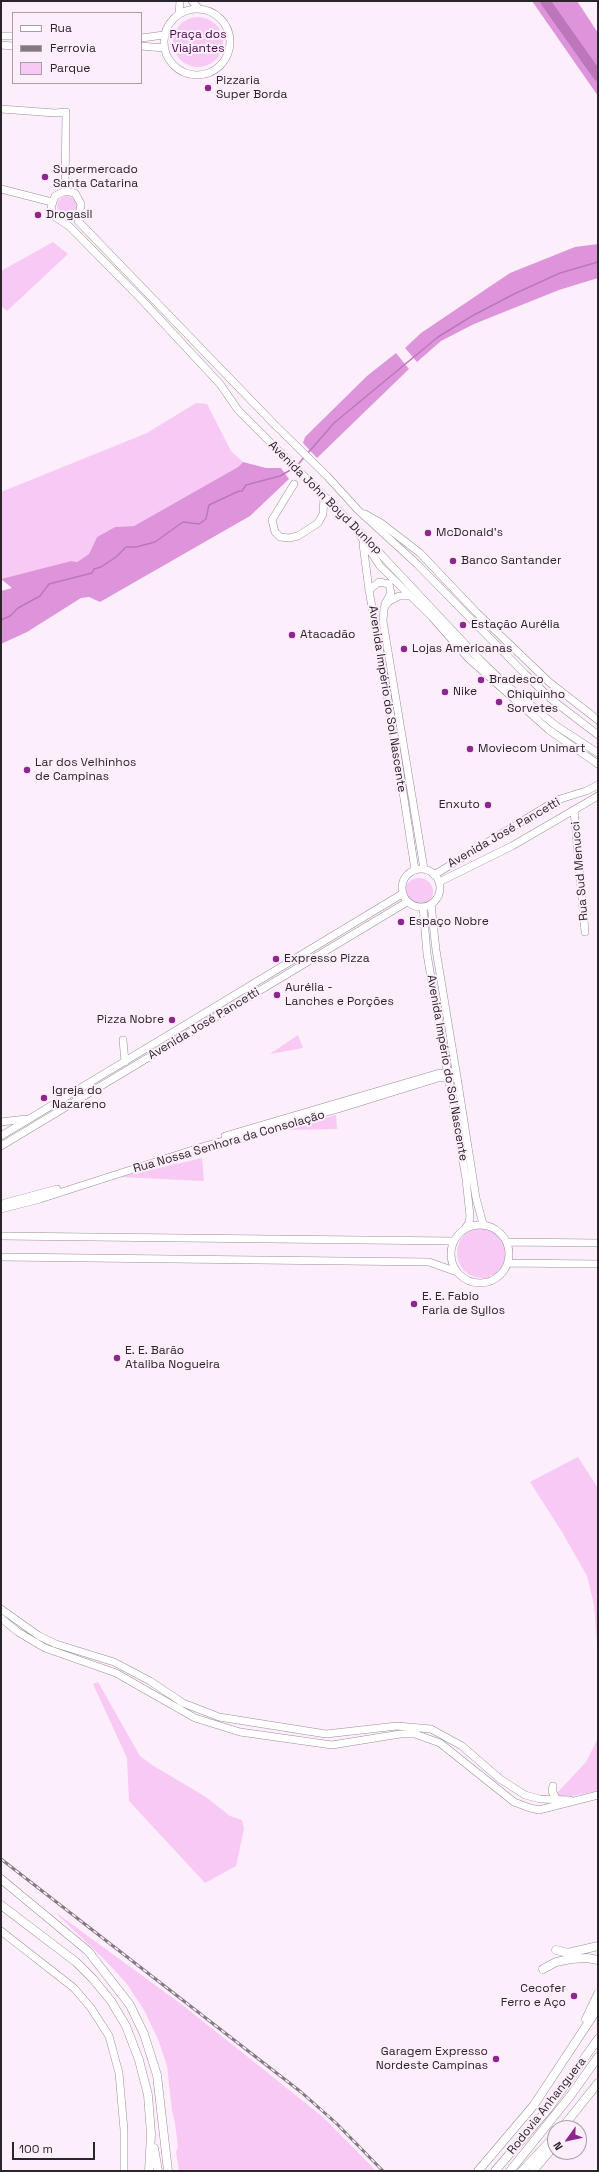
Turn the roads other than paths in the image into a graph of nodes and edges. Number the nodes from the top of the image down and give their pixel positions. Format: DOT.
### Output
graph roads {
  1 [pos="180,1"];
  2 [pos="192,1"];
  3 [pos="199,9"];
  4 [pos="179,14"];
  5 [pos="164,35"];
  6 [pos="1,36"];
  7 [pos="12,36"];
  8 [pos="142,38"];
  9 [pos="1,45"];
  10 [pos="12,46"];
  11 [pos="142,46"];
  12 [pos="164,48"];
  13 [pos="1,109"];
  14 [pos="1,188"];
  15 [pos="65,191"];
  16 [pos="52,202"];
  17 [pos="294,484"];
  18 [pos="324,497"];
  19 [pos="358,510"];
  20 [pos="357,529"];
  21 [pos="362,540"];
  22 [pos="368,590"];
  23 [pos="409,596"];
  24 [pos="386,606"];
  25 [pos="598,720"];
  26 [pos="598,736"];
  27 [pos="598,753"];
  28 [pos="598,764"];
  29 [pos="598,785"];
  30 [pos="598,796"];
  31 [pos="574,810"];
  32 [pos="424,869"];
  33 [pos="415,870"];
  34 [pos="434,875"];
  35 [pos="439,882"];
  36 [pos="402,894"];
  37 [pos="407,902"];
  38 [pos="431,904"];
  39 [pos="423,907"];
  40 [pos="585,932"];
  41 [pos="123,1040"];
  42 [pos="125,1062"];
  43 [pos="446,1074"];
  44 [pos="456,1074"];
  45 [pos="29,1119"];
  46 [pos="1,1122"];
  47 [pos="1,1136"];
  48 [pos="1,1146"];
  49 [pos="1,1204"];
  50 [pos="1,1209"];
  51 [pos="483,1224"];
  52 [pos="466,1227"];
  53 [pos="1,1236"];
  54 [pos="453,1241"];
  55 [pos="507,1242"];
  56 [pos="598,1244"];
  57 [pos="1,1257"];
  58 [pos="508,1263"];
  59 [pos="598,1264"];
  60 [pos="457,1272"];
  61 [pos="1,1609"];
  62 [pos="1,1618"];
  63 [pos="81,1651"];
  64 [pos="92,1656"];
  65 [pos="79,1661"];
  66 [pos="92,1665"];
  67 [pos="553,1786"];
  68 [pos="598,1795"];
  69 [pos="534,1798"];
  70 [pos="545,1799"];
  71 [pos="558,1800"];
  72 [pos="576,1800"];
  73 [pos="530,1808"];
  74 [pos="542,1810"];
  75 [pos="1,1879"];
  76 [pos="1,1905"];
  77 [pos="1,1931"];
  78 [pos="598,1946"];
  79 [pos="556,1950"];
  80 [pos="598,1960"];
  81 [pos="543,1969"];
  82 [pos="598,1994"];
  83 [pos="598,2008"];
  84 [pos="598,2033"];
  85 [pos="598,2039"];
  86 [pos="598,2057"];
  87 [pos="567,2058"];
  88 [pos="577,2070"];
  89 [pos="598,2084"];
  90 [pos="569,2120"];
  91 [pos="573,2120"];
  92 [pos="151,2134"];
  93 [pos="547,2144"];
  94 [pos="547,2154"];
  95 [pos="124,2171"];
  96 [pos="149,2171"];
  97 [pos="158,2171"];
  98 [pos="168,2171"];
  99 [pos="478,2171"];
  100 [pos="495,2171"];
  101 [pos="510,2171"];
  102 [pos="522,2171"];
  103 [pos="533,2171"];
  1 -- 4 [label="main road"];
  2 -- 3 [label="main road"];
  3 -- 4 [label="main road"];
  3 -- 12 [label="main road"];
  4 -- 5 [label="main road"];
  5 -- 8 [label="main road"];
  5 -- 12 [label="main road"];
  6 -- 7 [label="main road"];
  9 -- 10 [label="main road"];
  11 -- 12 [label="main road"];
  13 -- 15 [label="main road"];
  14 -- 16 [label="main road"];
  15 -- 16 [label="main road"];
  15 -- 19 [label="main road, Avenida John Boyd Dunlop"];
  16 -- 18 [label="main road, Avenida John Boyd Dunlop"];
  17 -- 18 [label="main road"];
  18 -- 20 [label="main road, Avenida John Boyd Dunlop"];
  19 -- 25 [label="main road, Avenida John Boyd Dunlop"];
  19 -- 26 [label="main road, Avenida John Boyd Dunlop"];
  20 -- 21 [label="main road, Avenida Império do Sol Nascente"];
  20 -- 27 [label="main road, Avenida John Boyd Dunlop"];
  21 -- 22 [label="main road, Avenida Império do Sol Nascente"];
  21 -- 23 [label="main road"];
  22 -- 24 [label="main road"];
  22 -- 33 [label="main road, Avenida Império do Sol Nascente"];
  23 -- 24 [label="main road"];
  23 -- 28 [label="main road"];
  24 -- 32 [label="main road, Avenida Império do Sol Nascente"];
  29 -- 34 [label="main road, Avenida José Pancetti"];
  30 -- 31 [label="main road, Avenida José Pancetti"];
  31 -- 35 [label="main road, Avenida José Pancetti"];
  31 -- 40 [label="main road, Rua Sud Menucci"];
  32 -- 33 [label="main road"];
  32 -- 34 [label="main road"];
  33 -- 36 [label="main road"];
  34 -- 35 [label="main road"];
  35 -- 38 [label="main road"];
  36 -- 37 [label="main road"];
  36 -- 42 [label="main road, Avenida José Pancetti"];
  37 -- 39 [label="main road"];
  37 -- 48 [label="main road, Avenida José Pancetti"];
  38 -- 39 [label="main road"];
  38 -- 44 [label="main road, Avenida Império do Sol Nascente"];
  39 -- 43 [label="main road, Avenida Império do Sol Nascente"];
  41 -- 42 [label="main road"];
  42 -- 45 [label="main road, Avenida José Pancetti"];
  43 -- 44 [label="main road, Rua Nossa Senhora da Consolação"];
  43 -- 49 [label="main road, Rua Nossa Senhora da Consolação"];
  43 -- 50 [label="main road, Rua Nossa Senhora da Consolação"];
  43 -- 52 [label="main road, Avenida Império do Sol Nascente"];
  44 -- 51 [label="main road, Avenida Império do Sol Nascente"];
  45 -- 46 [label="main road"];
  45 -- 47 [label="main road, Avenida José Pancetti"];
  51 -- 52 [label="main road"];
  51 -- 55 [label="main road"];
  52 -- 54 [label="main road"];
  53 -- 54 [label="main road"];
  54 -- 60 [label="main road"];
  55 -- 56 [label="main road"];
  55 -- 58 [label="main road"];
  57 -- 60 [label="main road"];
  58 -- 59 [label="main road"];
  58 -- 60 [label="main road"];
  61 -- 63 [label="main road"];
  62 -- 65 [label="main road"];
  63 -- 64 [label="main road"];
  63 -- 65 [label="main road"];
  64 -- 66 [label="main road"];
  64 -- 69 [label="main road"];
  65 -- 66 [label="main road"];
  66 -- 73 [label="main road"];
  67 -- 71 [label="main road"];
  68 -- 72 [label="main road"];
  69 -- 70 [label="main road"];
  69 -- 73 [label="main road"];
  70 -- 71 [label="main road"];
  70 -- 74 [label="main road"];
  71 -- 72 [label="main road"];
  72 -- 74 [label="main road"];
  73 -- 74 [label="main road"];
  75 -- 98 [label="highway"];
  76 -- 92 [label="highway"];
  77 -- 95 [label="main road"];
  78 -- 79 [label="highway"];
  80 -- 81 [label="highway"];
  82 -- 87 [label="highway"];
  83 -- 87 [label="highway"];
  84 -- 88 [label="highway"];
  85 -- 88 [label="highway, Rodovia Anhanguera"];
  86 -- 101 [label="highway, Rodovia Anhanguera"];
  87 -- 99 [label="highway"];
  88 -- 100 [label="highway, Rodovia Anhanguera"];
  89 -- 90 [label="highway"];
  89 -- 91 [label="highway"];
  92 -- 96 [label="highway"];
  92 -- 97 [label="highway"];
  93 -- 102 [label="highway"];
  94 -- 103 [label="highway"];
}
